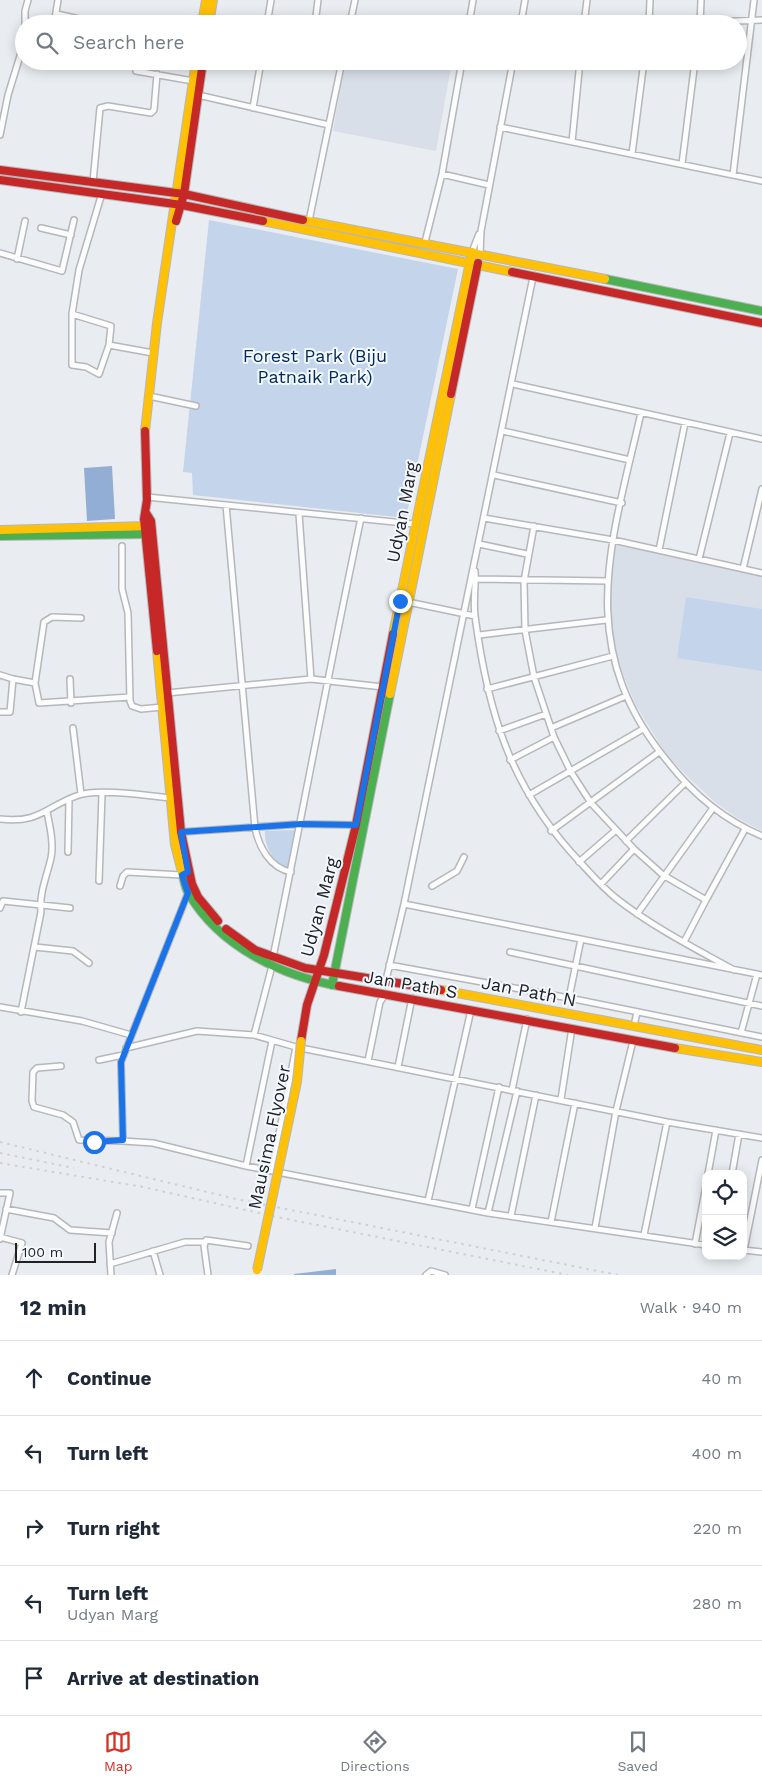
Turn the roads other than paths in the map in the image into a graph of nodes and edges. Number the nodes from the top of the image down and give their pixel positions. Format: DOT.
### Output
graph roads {
  1 [pos="28,0"];
  2 [pos="58,0"];
  3 [pos="206,0"];
  4 [pos="213,0"];
  5 [pos="271,0"];
  6 [pos="318,0"];
  7 [pos="355,0"];
  8 [pos="474,0"];
  9 [pos="525,0"];
  10 [pos="587,0"];
  11 [pos="650,0"];
  12 [pos="700,0"];
  13 [pos="754,0"];
  14 [pos="57,14"];
  15 [pos="25,15"];
  16 [pos="61,15"];
  17 [pos="204,15"];
  18 [pos="210,15"];
  19 [pos="268,15"];
  20 [pos="316,15"];
  21 [pos="352,15"];
  22 [pos="472,15"];
  23 [pos="522,15"];
  24 [pos="585,15"];
  25 [pos="649,15"];
  26 [pos="700,15"];
  27 [pos="747,20"];
  28 [pos="753,20"];
  29 [pos="762,20"];
  30 [pos="747,66"];
  31 [pos="16,70"];
  32 [pos="195,70"];
  33 [pos="202,70"];
  34 [pos="259,70"];
  35 [pos="339,70"];
  36 [pos="460,70"];
  37 [pos="511,70"];
  38 [pos="579,70"];
  39 [pos="643,70"];
  40 [pos="694,70"];
  41 [pos="747,70"];
  42 [pos="136,71"];
  43 [pos="157,74"];
  44 [pos="194,81"];
  45 [pos="198,95"];
  46 [pos="253,108"];
  47 [pos="329,125"];
  48 [pos="500,127"];
  49 [pos="0,135"];
  50 [pos="572,142"];
  51 [pos="632,154"];
  52 [pos="682,164"];
  53 [pos="0,170"];
  54 [pos="442,174"];
  55 [pos="733,175"];
  56 [pos="0,180"];
  57 [pos="762,181"];
  58 [pos="93,182"];
  59 [pos="489,185"];
  60 [pos="102,193"];
  61 [pos="180,194"];
  62 [pos="178,204"];
  63 [pos="74,220"];
  64 [pos="309,221"];
  65 [pos="25,222"];
  66 [pos="41,228"];
  67 [pos="480,231"];
  68 [pos="71,235"];
  69 [pos="425,242"];
  70 [pos="472,252"];
  71 [pos="0,253"];
  72 [pos="480,254"];
  73 [pos="17,259"];
  74 [pos="469,264"];
  75 [pos="478,266"];
  76 [pos="533,277"];
  77 [pos="762,311"];
  78 [pos="72,314"];
  79 [pos="762,323"];
  80 [pos="109,345"];
  81 [pos="154,353"];
  82 [pos="513,384"];
  83 [pos="149,396"];
  84 [pos="196,406"];
  85 [pos="641,413"];
  86 [pos="685,423"];
  87 [pos="503,431"];
  88 [pos="730,433"];
  89 [pos="762,440"];
  90 [pos="630,460"];
  91 [pos="494,475"];
  92 [pos="762,489"];
  93 [pos="147,497"];
  94 [pos="419,501"];
  95 [pos="428,502"];
  96 [pos="622,503"];
  97 [pos="226,505"];
  98 [pos="299,514"];
  99 [pos="361,518"];
  100 [pos="484,518"];
  101 [pos="414,524"];
  102 [pos="534,526"];
  103 [pos="148,530"];
  104 [pos="6,532"];
  105 [pos="0,536"];
  106 [pos="613,540"];
  107 [pos="479,544"];
  108 [pos="122,546"];
  109 [pos="659,550"];
  110 [pos="527,554"];
  111 [pos="699,559"];
  112 [pos="475,560"];
  113 [pos="744,569"];
  114 [pos="762,572"];
  115 [pos="476,579"];
  116 [pos="524,581"];
  117 [pos="608,581"];
  118 [pos="408,602"];
  119 [pos="463,615"];
  120 [pos="475,616"];
  121 [pos="81,618"];
  122 [pos="606,620"];
  123 [pos="525,630"];
  124 [pos="479,635"];
  125 [pos="613,656"];
  126 [pos="0,675"];
  127 [pos="534,677"];
  128 [pos="13,679"];
  129 [pos="70,679"];
  130 [pos="311,679"];
  131 [pos="326,680"];
  132 [pos="35,683"];
  133 [pos="242,686"];
  134 [pos="383,687"];
  135 [pos="487,689"];
  136 [pos="167,693"];
  137 [pos="626,696"];
  138 [pos="130,697"];
  139 [pos="71,702"];
  140 [pos="163,707"];
  141 [pos="0,712"];
  142 [pos="546,714"];
  143 [pos="73,728"];
  144 [pos="551,728"];
  145 [pos="643,729"];
  146 [pos="499,731"];
  147 [pos="554,737"];
  148 [pos="659,752"];
  149 [pos="510,760"];
  150 [pos="571,772"];
  151 [pos="685,783"];
  152 [pos="81,794"];
  153 [pos="102,794"];
  154 [pos="529,795"];
  155 [pos="171,798"];
  156 [pos="69,800"];
  157 [pos="591,803"];
  158 [pos="713,808"];
  159 [pos="47,812"];
  160 [pos="0,819"];
  161 [pos="301,824"];
  162 [pos="356,825"];
  163 [pos="256,828"];
  164 [pos="745,829"];
  165 [pos="616,830"];
  166 [pos="551,831"];
  167 [pos="181,832"];
  168 [pos="762,836"];
  169 [pos="626,841"];
  170 [pos="634,850"];
  171 [pos="68,852"];
  172 [pos="464,857"];
  173 [pos="580,862"];
  174 [pos="290,872"];
  175 [pos="185,873"];
  176 [pos="663,875"];
  177 [pos="99,881"];
  178 [pos="601,884"];
  179 [pos="120,886"];
  180 [pos="432,886"];
  181 [pos="188,893"];
  182 [pos="706,900"];
  183 [pos="40,904"];
  184 [pos="404,904"];
  185 [pos="0,908"];
  186 [pos="70,908"];
  187 [pos="637,914"];
  188 [pos="581,939"];
  189 [pos="684,942"];
  190 [pos="35,947"];
  191 [pos="510,952"];
  192 [pos="273,957"];
  193 [pos="89,963"];
  194 [pos="389,965"];
  195 [pos="272,966"];
  196 [pos="576,966"];
  197 [pos="318,970"];
  198 [pos="734,970"];
  199 [pos="335,973"];
  200 [pos="759,975"];
  201 [pos="386,980"];
  202 [pos="314,982"];
  203 [pos="332,985"];
  204 [pos="384,994"];
  205 [pos="412,998"];
  206 [pos="569,998"];
  207 [pos="750,1003"];
  208 [pos="307,1005"];
  209 [pos="0,1006"];
  210 [pos="762,1006"];
  211 [pos="471,1010"];
  212 [pos="21,1012"];
  213 [pos="637,1012"];
  214 [pos="528,1019"];
  215 [pos="634,1026"];
  216 [pos="572,1028"];
  217 [pos="741,1033"];
  218 [pos="131,1035"];
  219 [pos="254,1035"];
  220 [pos="762,1037"];
  221 [pos="272,1041"];
  222 [pos="634,1041"];
  223 [pos="299,1044"];
  224 [pos="126,1048"];
  225 [pos="762,1050"];
  226 [pos="123,1055"];
  227 [pos="99,1060"];
  228 [pos="368,1061"];
  229 [pos="762,1062"];
  230 [pos="61,1066"];
  231 [pos="398,1067"];
  232 [pos="458,1078"];
  233 [pos="499,1087"];
  234 [pos="515,1090"];
  235 [pos="536,1095"];
  236 [pos="560,1100"];
  237 [pos="575,1103"];
  238 [pos="616,1111"];
  239 [pos="667,1122"];
  240 [pos="716,1130"];
  241 [pos="739,1134"];
  242 [pos="762,1138"];
  243 [pos="123,1140"];
  244 [pos="762,1160"];
  245 [pos="246,1166"];
  246 [pos="272,1170"];
  247 [pos="709,1170"];
  248 [pos="733,1170"];
  249 [pos="0,1193"];
  250 [pos="428,1201"];
  251 [pos="702,1207"];
  252 [pos="6,1209"];
  253 [pos="472,1209"];
  254 [pos="117,1213"];
  255 [pos="488,1213"];
  256 [pos="511,1216"];
  257 [pos="551,1222"];
  258 [pos="595,1228"];
  259 [pos="112,1233"];
  260 [pos="747,1235"];
  261 [pos="644,1236"];
  262 [pos="0,1238"];
  263 [pos="204,1242"];
  264 [pos="695,1244"];
  265 [pos="702,1245"];
  266 [pos="248,1246"];
  267 [pos="747,1250"];
  268 [pos="153,1251"];
  269 [pos="762,1252"];
  270 [pos="110,1264"];
  271 [pos="257,1272"];
  272 [pos="12,1275"];
  273 [pos="111,1275"];
  274 [pos="160,1275"];
  275 [pos="208,1275"];
  276 [pos="426,1275"];
  277 [pos="445,1275"];
  1 -- 15 [label="street"];
  2 -- 14 [label="street"];
  3 -- 17 [label="street"];
  4 -- 18 [label="street"];
  5 -- 19 [label="street"];
  6 -- 20 [label="street"];
  7 -- 21 [label="street"];
  8 -- 22 [label="street"];
  9 -- 23 [label="street"];
  10 -- 24 [label="street"];
  11 -- 25 [label="street"];
  12 -- 26 [label="street"];
  13 -- 28 [label="street"];
  14 -- 16 [label="street"];
  27 -- 28 [label="street"];
  28 -- 29 [label="street"];
  28 -- 30 [label="street"];
  31 -- 49 [label="street"];
  32 -- 44 [label="street"];
  33 -- 45 [label="street"];
  34 -- 46 [label="street"];
  35 -- 47 [label="street"];
  36 -- 54 [label="street"];
  37 -- 48 [label="street"];
  38 -- 50 [label="street"];
  39 -- 51 [label="street"];
  40 -- 52 [label="street"];
  41 -- 55 [label="street"];
  42 -- 43 [label="street"];
  43 -- 44 [label="street"];
  43 -- 58 [label="street"];
  44 -- 61 [label="street"];
  45 -- 46 [label="street"];
  45 -- 61 [label="street"];
  46 -- 47 [label="street"];
  47 -- 64 [label="street"];
  48 -- 50 [label="street"];
  48 -- 59 [label="street"];
  50 -- 51 [label="street"];
  51 -- 52 [label="street"];
  52 -- 55 [label="street"];
  53 -- 58 [label="street"];
  54 -- 59 [label="street"];
  54 -- 69 [label="street"];
  55 -- 57 [label="street"];
  56 -- 60 [label="street"];
  58 -- 61 [label="street"];
  59 -- 67 [label="street"];
  60 -- 62 [label="street"];
  60 -- 78 [label="street"];
  61 -- 62 [label="street"];
  61 -- 64 [label="street"];
  62 -- 74 [label="street"];
  62 -- 81 [label="street"];
  63 -- 68 [label="street"];
  64 -- 69 [label="street"];
  65 -- 73 [label="street"];
  66 -- 68 [label="street"];
  67 -- 70 [label="street"];
  67 -- 72 [label="street"];
  68 -- 73 [label="street"];
  69 -- 70 [label="street"];
  70 -- 72 [label="street"];
  70 -- 74 [label="street, Udyan Marg"];
  71 -- 73 [label="street"];
  72 -- 75 [label="street, Udyan Marg"];
  72 -- 77 [label="street"];
  74 -- 75 [label="street"];
  74 -- 94 [label="street, Udyan Marg"];
  75 -- 76 [label="street"];
  75 -- 95 [label="street, Udyan Marg"];
  76 -- 79 [label="street"];
  76 -- 82 [label="street"];
  78 -- 80 [label="street"];
  78 -- 80 [label="street"];
  80 -- 81 [label="street"];
  81 -- 83 [label="street"];
  82 -- 85 [label="street"];
  82 -- 87 [label="street"];
  83 -- 84 [label="street"];
  83 -- 93 [label="street"];
  85 -- 86 [label="street"];
  85 -- 90 [label="street"];
  86 -- 88 [label="street"];
  86 -- 109 [label="street"];
  87 -- 90 [label="street"];
  87 -- 91 [label="street"];
  88 -- 89 [label="street"];
  88 -- 111 [label="street"];
  90 -- 96 [label="street"];
  91 -- 96 [label="street"];
  91 -- 100 [label="street"];
  92 -- 113 [label="street"];
  93 -- 97 [label="street"];
  93 -- 103 [label="street"];
  94 -- 95 [label="street"];
  94 -- 101 [label="street, Udyan Marg"];
  95 -- 118 [label="street, Udyan Marg"];
  96 -- 106 [label="street"];
  97 -- 98 [label="street"];
  97 -- 133 [label="street"];
  98 -- 99 [label="street"];
  98 -- 130 [label="street"];
  99 -- 101 [label="street"];
  99 -- 131 [label="street"];
  100 -- 102 [label="street"];
  100 -- 107 [label="street"];
  101 -- 134 [label="street, Udyan Marg"];
  102 -- 106 [label="street"];
  102 -- 110 [label="street"];
  103 -- 104 [label="street"];
  103 -- 136 [label="street"];
  103 -- 140 [label="street"];
  104 -- 105 [label="street"];
  106 -- 109 [label="street"];
  106 -- 117 [label="street"];
  107 -- 110 [label="street"];
  107 -- 112 [label="street"];
  108 -- 138 [label="street"];
  109 -- 111 [label="street"];
  110 -- 116 [label="street"];
  111 -- 113 [label="street"];
  112 -- 115 [label="street"];
  112 -- 119 [label="street"];
  113 -- 114 [label="street"];
  115 -- 116 [label="street"];
  115 -- 120 [label="street"];
  116 -- 117 [label="street"];
  116 -- 123 [label="street"];
  117 -- 122 [label="street"];
  118 -- 119 [label="street"];
  118 -- 199 [label="street, Udyan Marg"];
  119 -- 120 [label="street"];
  119 -- 184 [label="street"];
  120 -- 124 [label="street"];
  121 -- 132 [label="street"];
  122 -- 123 [label="street"];
  122 -- 125 [label="street"];
  123 -- 124 [label="street"];
  123 -- 127 [label="street"];
  124 -- 135 [label="street"];
  125 -- 127 [label="street"];
  125 -- 137 [label="street"];
  126 -- 128 [label="street"];
  127 -- 135 [label="street"];
  127 -- 142 [label="street"];
  128 -- 132 [label="street"];
  128 -- 141 [label="street"];
  129 -- 139 [label="street"];
  130 -- 131 [label="street"];
  130 -- 133 [label="street"];
  131 -- 134 [label="street"];
  131 -- 161 [label="street"];
  132 -- 139 [label="street"];
  133 -- 136 [label="street"];
  133 -- 163 [label="street"];
  134 -- 162 [label="street, Udyan Marg"];
  135 -- 146 [label="street"];
  136 -- 167 [label="street"];
  137 -- 144 [label="street"];
  137 -- 145 [label="street"];
  138 -- 139 [label="street"];
  138 -- 140 [label="street"];
  140 -- 155 [label="street"];
  142 -- 144 [label="street"];
  142 -- 146 [label="street"];
  143 -- 152 [label="street"];
  144 -- 147 [label="street"];
  145 -- 148 [label="street"];
  145 -- 150 [label="street"];
  146 -- 149 [label="street"];
  147 -- 149 [label="street"];
  147 -- 150 [label="street"];
  148 -- 151 [label="street"];
  148 -- 157 [label="street"];
  149 -- 154 [label="street"];
  150 -- 154 [label="street"];
  150 -- 157 [label="street"];
  151 -- 158 [label="street"];
  151 -- 169 [label="street"];
  152 -- 153 [label="street"];
  152 -- 156 [label="street"];
  153 -- 155 [label="street"];
  153 -- 177 [label="street"];
  154 -- 166 [label="street"];
  155 -- 175 [label="street"];
  156 -- 159 [label="street"];
  156 -- 171 [label="street"];
  157 -- 165 [label="street"];
  157 -- 166 [label="street"];
  158 -- 164 [label="street"];
  158 -- 176 [label="street"];
  159 -- 160 [label="street"];
  159 -- 183 [label="street"];
  161 -- 162 [label="street"];
  161 -- 163 [label="street"];
  161 -- 174 [label="street"];
  162 -- 197 [label="street, Udyan Marg"];
  163 -- 167 [label="street"];
  163 -- 174 [label="street"];
  164 -- 168 [label="street"];
  164 -- 182 [label="street"];
  165 -- 169 [label="street"];
  165 -- 173 [label="street"];
  166 -- 173 [label="street"];
  167 -- 175 [label="street"];
  169 -- 170 [label="street"];
  170 -- 176 [label="street"];
  170 -- 178 [label="street"];
  172 -- 180 [label="street"];
  173 -- 178 [label="street"];
  174 -- 192 [label="street"];
  175 -- 179 [label="street"];
  175 -- 181 [label="street, Jan Path S"];
  175 -- 192 [label="street, Jan Path N"];
  176 -- 182 [label="street"];
  176 -- 187 [label="street"];
  178 -- 187 [label="street"];
  181 -- 195 [label="street, Jan Path S"];
  181 -- 218 [label="street"];
  182 -- 189 [label="street"];
  183 -- 185 [label="street"];
  183 -- 186 [label="street"];
  183 -- 190 [label="street"];
  184 -- 188 [label="street"];
  184 -- 194 [label="street"];
  187 -- 189 [label="street"];
  188 -- 196 [label="street"];
  188 -- 198 [label="street"];
  189 -- 198 [label="street"];
  190 -- 193 [label="street"];
  190 -- 212 [label="street"];
  191 -- 196 [label="street"];
  192 -- 197 [label="street, Jan Path N"];
  194 -- 201 [label="street"];
  194 -- 206 [label="street"];
  195 -- 202 [label="street, Jan Path S"];
  195 -- 219 [label="street"];
  196 -- 206 [label="street"];
  196 -- 207 [label="street"];
  197 -- 199 [label="street, Jan Path N"];
  197 -- 202 [label="street, Udyan Marg"];
  198 -- 200 [label="street"];
  199 -- 201 [label="street, Jan Path N"];
  199 -- 203 [label="street, Udyan Marg"];
  200 -- 207 [label="street"];
  201 -- 215 [label="street, Jan Path N"];
  202 -- 203 [label="street, Jan Path S"];
  202 -- 208 [label="street, Udyan Marg"];
  203 -- 204 [label="street, Jan Path S"];
  204 -- 205 [label="street, Jan Path S"];
  204 -- 228 [label="street"];
  205 -- 211 [label="street, Jan Path S"];
  205 -- 231 [label="street"];
  206 -- 213 [label="street"];
  207 -- 210 [label="street"];
  207 -- 217 [label="street"];
  208 -- 223 [label="street, Mausima Flyover"];
  209 -- 212 [label="street"];
  211 -- 214 [label="street, Jan Path S"];
  211 -- 232 [label="street"];
  212 -- 218 [label="street"];
  213 -- 215 [label="street"];
  213 -- 217 [label="street"];
  214 -- 216 [label="street, Jan Path S"];
  214 -- 234 [label="street"];
  215 -- 225 [label="street, Jan Path N"];
  216 -- 222 [label="street, Jan Path S"];
  216 -- 236 [label="street"];
  217 -- 220 [label="street"];
  218 -- 224 [label="street"];
  219 -- 221 [label="street"];
  219 -- 224 [label="street"];
  221 -- 223 [label="street"];
  221 -- 245 [label="street"];
  222 -- 229 [label="street, Jan Path S"];
  222 -- 238 [label="street"];
  223 -- 228 [label="street"];
  223 -- 246 [label="street"];
  223 -- 271 [label="street, Mausima Flyover, bridge"];
  224 -- 226 [label="street"];
  226 -- 227 [label="street"];
  226 -- 243 [label="street"];
  228 -- 231 [label="street"];
  230 -- 243 [label="street"];
  231 -- 232 [label="street"];
  232 -- 233 [label="street"];
  232 -- 250 [label="street"];
  233 -- 234 [label="street"];
  233 -- 253 [label="street"];
  234 -- 235 [label="street"];
  234 -- 255 [label="street"];
  235 -- 236 [label="street"];
  235 -- 256 [label="street"];
  236 -- 237 [label="street"];
  237 -- 238 [label="street"];
  237 -- 257 [label="street"];
  238 -- 239 [label="street"];
  238 -- 258 [label="street"];
  239 -- 240 [label="street"];
  239 -- 261 [label="street"];
  240 -- 241 [label="street"];
  240 -- 247 [label="street"];
  241 -- 242 [label="street"];
  241 -- 248 [label="street"];
  243 -- 245 [label="street"];
  244 -- 260 [label="street"];
  245 -- 246 [label="street"];
  246 -- 250 [label="street"];
  249 -- 252 [label="street"];
  250 -- 253 [label="street"];
  251 -- 264 [label="street"];
  252 -- 259 [label="street"];
  252 -- 262 [label="street"];
  253 -- 255 [label="street"];
  254 -- 259 [label="street"];
  255 -- 256 [label="street"];
  256 -- 257 [label="street"];
  257 -- 258 [label="street"];
  258 -- 261 [label="street"];
  259 -- 270 [label="street"];
  261 -- 264 [label="street"];
  262 -- 272 [label="street"];
  263 -- 266 [label="street"];
  263 -- 268 [label="street"];
  263 -- 275 [label="street"];
  264 -- 265 [label="street"];
  267 -- 269 [label="street"];
  268 -- 270 [label="street"];
  268 -- 274 [label="street"];
  270 -- 273 [label="street"];
  276 -- 277 [label="street"];
}
